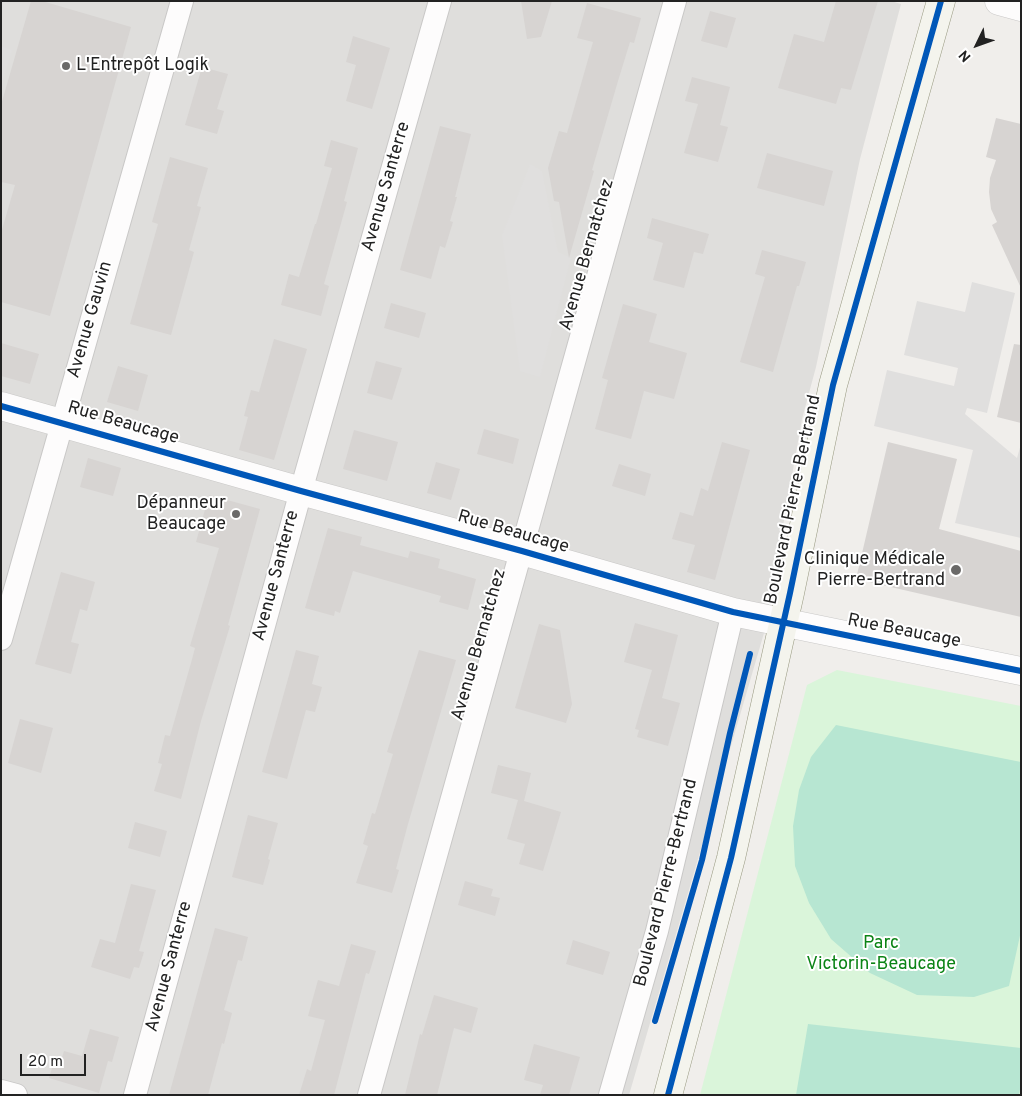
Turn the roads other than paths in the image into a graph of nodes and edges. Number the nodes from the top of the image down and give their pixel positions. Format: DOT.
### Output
graph roads {
  1 [pos="182,1"];
  2 [pos="440,1"];
  3 [pos="675,1"];
  4 [pos="941,1"];
  5 [pos="999,1"];
  6 [pos="1021,7"];
  7 [pos="1,406"];
  8 [pos="61,423"];
  9 [pos="301,491"];
  10 [pos="522,551"];
  11 [pos="733,612"];
  12 [pos="783,623"];
  13 [pos="1,639"];
  14 [pos="1021,671"];
  15 [pos="1,1091"];
  16 [pos="16,1095"];
  17 [pos="135,1095"];
  18 [pos="369,1095"];
  19 [pos="610,1095"];
  20 [pos="668,1095"];
  1 -- 8 [label="street, Avenue Gauvin"];
  2 -- 9 [label="street, Avenue Santerre"];
  3 -- 10 [label="street, Avenue Bernatchez"];
  4 -- 12 [label="main road, Boulevard Pierre-Bertrand"];
  5 -- 6 [label="street"];
  7 -- 8 [label="street, Rue Beaucage"];
  8 -- 9 [label="street, Rue Beaucage"];
  8 -- 13 [label="street, Avenue Gauvin"];
  9 -- 10 [label="street, Rue Beaucage"];
  9 -- 17 [label="street, Avenue Santerre"];
  10 -- 11 [label="street, Rue Beaucage"];
  10 -- 18 [label="street, Avenue Bernatchez"];
  11 -- 12 [label="street, Rue Beaucage"];
  11 -- 19 [label="street, Boulevard Pierre-Bertrand"];
  12 -- 14 [label="street, Rue Beaucage"];
  12 -- 20 [label="main road, Boulevard Pierre-Bertrand"];
  15 -- 16 [label="street"];
}
